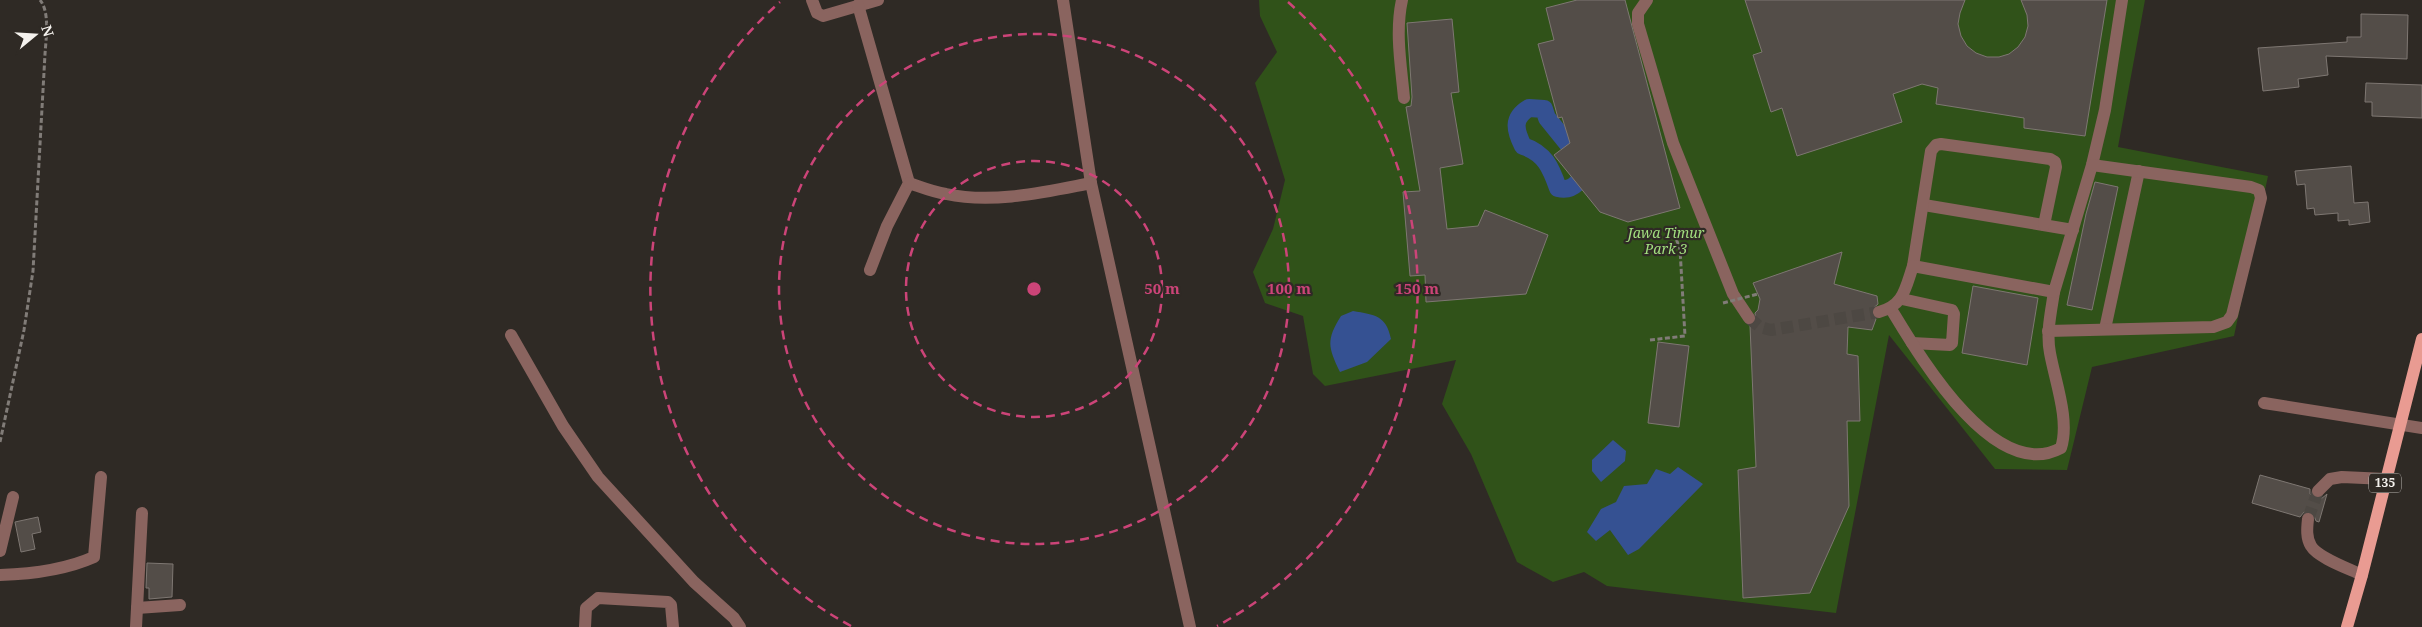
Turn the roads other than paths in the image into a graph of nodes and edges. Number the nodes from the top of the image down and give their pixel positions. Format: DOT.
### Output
graph roads {
  1 [pos="812,0"];
  2 [pos="878,0"];
  3 [pos="1063,0"];
  4 [pos="1402,0"];
  5 [pos="1647,0"];
  6 [pos="2122,0"];
  7 [pos="858,5"];
  8 [pos="1404,98"];
  9 [pos="2092,165"];
  10 [pos="2139,171"];
  11 [pos="909,183"];
  12 [pos="1091,184"];
  13 [pos="1924,205"];
  14 [pos="2044,225"];
  15 [pos="2073,230"];
  16 [pos="1913,266"];
  17 [pos="870,270"];
  18 [pos="2054,292"];
  19 [pos="1902,299"];
  20 [pos="1749,318"];
  21 [pos="2105,329"];
  22 [pos="2048,331"];
  23 [pos="511,335"];
  24 [pos="2422,339"];
  25 [pos="1912,343"];
  26 [pos="2264,403"];
  27 [pos="2400,424"];
  28 [pos="2422,428"];
  29 [pos="101,477"];
  30 [pos="2386,479"];
  31 [pos="2318,491"];
  32 [pos="13,497"];
  33 [pos="142,513"];
  34 [pos="2308,519"];
  35 [pos="0,551"];
  36 [pos="0,575"];
  37 [pos="2362,576"];
  38 [pos="180,605"];
  39 [pos="137,608"];
  40 [pos="136,627"];
  41 [pos="586,627"];
  42 [pos="673,627"];
  43 [pos="740,627"];
  44 [pos="1190,627"];
  45 [pos="2347,627"];
  1 -- 7 [label="street"];
  2 -- 7 [label="street"];
  3 -- 12 [label="street"];
  4 -- 8 [label="street"];
  5 -- 20 [label="street"];
  6 -- 9 [label="street"];
  7 -- 11 [label="street"];
  9 -- 10 [label="street"];
  9 -- 15 [label="street"];
  10 -- 21 [label="street"];
  10 -- 21 [label="street"];
  11 -- 12 [label="street"];
  11 -- 17 [label="street"];
  12 -- 44 [label="street"];
  13 -- 14 [label="street"];
  13 -- 14 [label="street"];
  13 -- 16 [label="street"];
  14 -- 15 [label="street"];
  15 -- 18 [label="street"];
  16 -- 18 [label="street"];
  16 -- 19 [label="street"];
  18 -- 22 [label="street"];
  19 -- 25 [label="street"];
  19 -- 25 [label="street"];
  21 -- 22 [label="street"];
  22 -- 25 [label="street"];
  23 -- 43 [label="street"];
  24 -- 27 [label="main road, 135"];
  26 -- 27 [label="street"];
  27 -- 28 [label="street"];
  27 -- 30 [label="main road, 135"];
  29 -- 36 [label="street"];
  30 -- 31 [label="street"];
  30 -- 37 [label="main road, 135"];
  32 -- 35 [label="street"];
  33 -- 39 [label="street"];
  34 -- 37 [label="street"];
  37 -- 45 [label="main road, 135"];
  38 -- 39 [label="street"];
  39 -- 40 [label="street"];
  41 -- 42 [label="street"];
}
